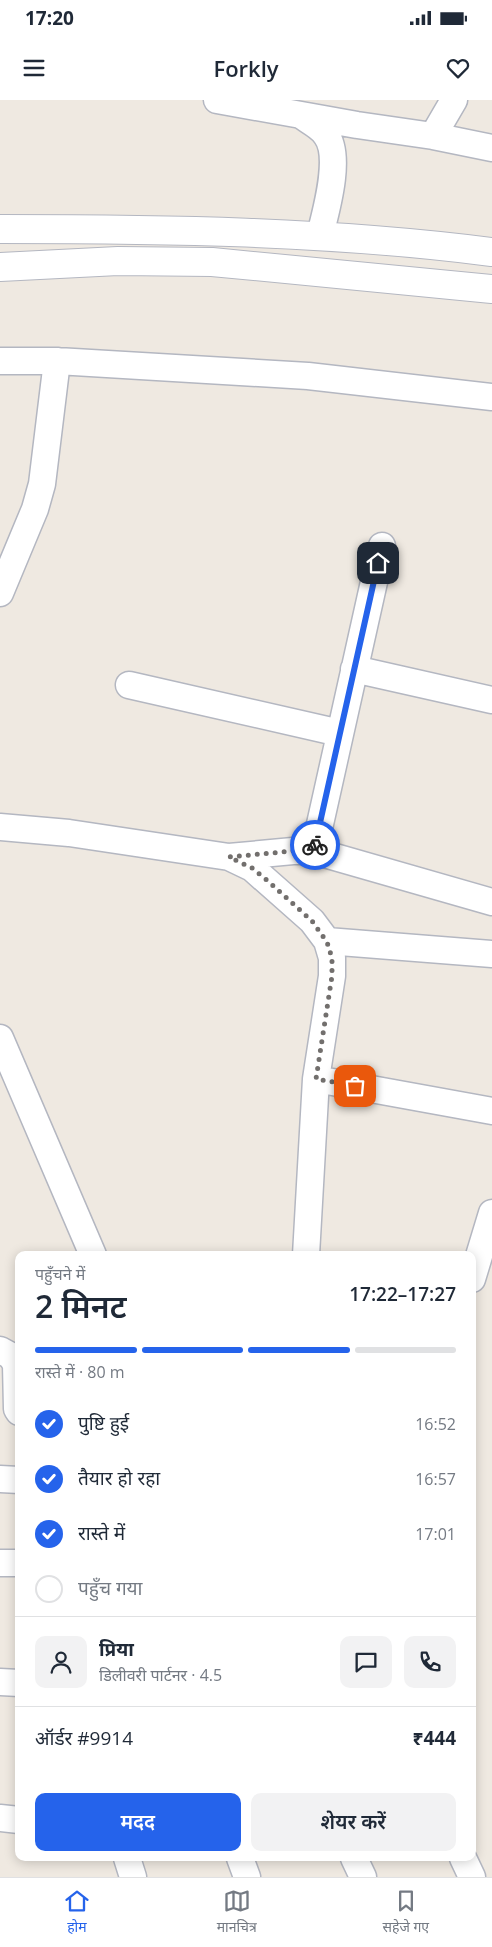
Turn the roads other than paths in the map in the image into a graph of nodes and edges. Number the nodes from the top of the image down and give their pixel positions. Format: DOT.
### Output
graph roads {
  1 [pos="217,100"];
  2 [pos="454,100"];
  3 [pos="305,107"];
  4 [pos="433,136"];
  5 [pos="492,148"];
  6 [pos="0,229"];
  7 [pos="320,235"];
  8 [pos="492,252"];
  9 [pos="0,267"];
  10 [pos="492,288"];
  11 [pos="57,361"];
  12 [pos="0,362"];
  13 [pos="492,397"];
  14 [pos="382,546"];
  15 [pos="0,593"];
  16 [pos="354,669"];
  17 [pos="129,685"];
  18 [pos="492,700"];
  19 [pos="340,733"];
  20 [pos="0,827"];
  21 [pos="314,851"];
  22 [pos="229,857"];
  23 [pos="492,902"];
  24 [pos="327,942"];
  25 [pos="492,954"];
  26 [pos="0,1038"];
  27 [pos="316,1079"];
  28 [pos="492,1111"];
  29 [pos="492,1213"];
  30 [pos="91,1251"];
  31 [pos="306,1251"];
  32 [pos="476,1266"];
  33 [pos="0,1350"];
  34 [pos="15,1362"];
  35 [pos="0,1479"];
  36 [pos="15,1480"];
  37 [pos="0,1563"];
  38 [pos="15,1563"];
  39 [pos="0,1682"];
  40 [pos="15,1683"];
  41 [pos="0,1818"];
  42 [pos="15,1820"];
  43 [pos="128,1861"];
  44 [pos="241,1861"];
  45 [pos="355,1861"];
  46 [pos="464,1861"];
  47 [pos="133,1877"];
  48 [pos="247,1877"];
  49 [pos="363,1877"];
  50 [pos="472,1877"];
  1 -- 3 [label="street"];
  2 -- 4 [label="street"];
  3 -- 4 [label="street"];
  3 -- 7 [label="street"];
  4 -- 5 [label="street"];
  6 -- 7 [label="main road"];
  7 -- 8 [label="main road"];
  9 -- 10 [label="main road"];
  11 -- 12 [label="street"];
  11 -- 13 [label="street"];
  11 -- 15 [label="street"];
  14 -- 16 [label="street"];
  16 -- 18 [label="street"];
  16 -- 19 [label="street"];
  17 -- 19 [label="street"];
  19 -- 21 [label="street"];
  20 -- 22 [label="street"];
  21 -- 22 [label="street"];
  21 -- 23 [label="street"];
  22 -- 24 [label="street"];
  24 -- 25 [label="street"];
  24 -- 27 [label="street"];
  26 -- 30 [label="street"];
  27 -- 28 [label="street"];
  27 -- 31 [label="street"];
  29 -- 32 [label="street"];
  33 -- 34 [label="street"];
  35 -- 36 [label="street"];
  37 -- 38 [label="street"];
  39 -- 40 [label="street"];
  41 -- 42 [label="street"];
  43 -- 47 [label="street"];
  44 -- 48 [label="street"];
  45 -- 49 [label="street"];
  46 -- 50 [label="street"];
}
